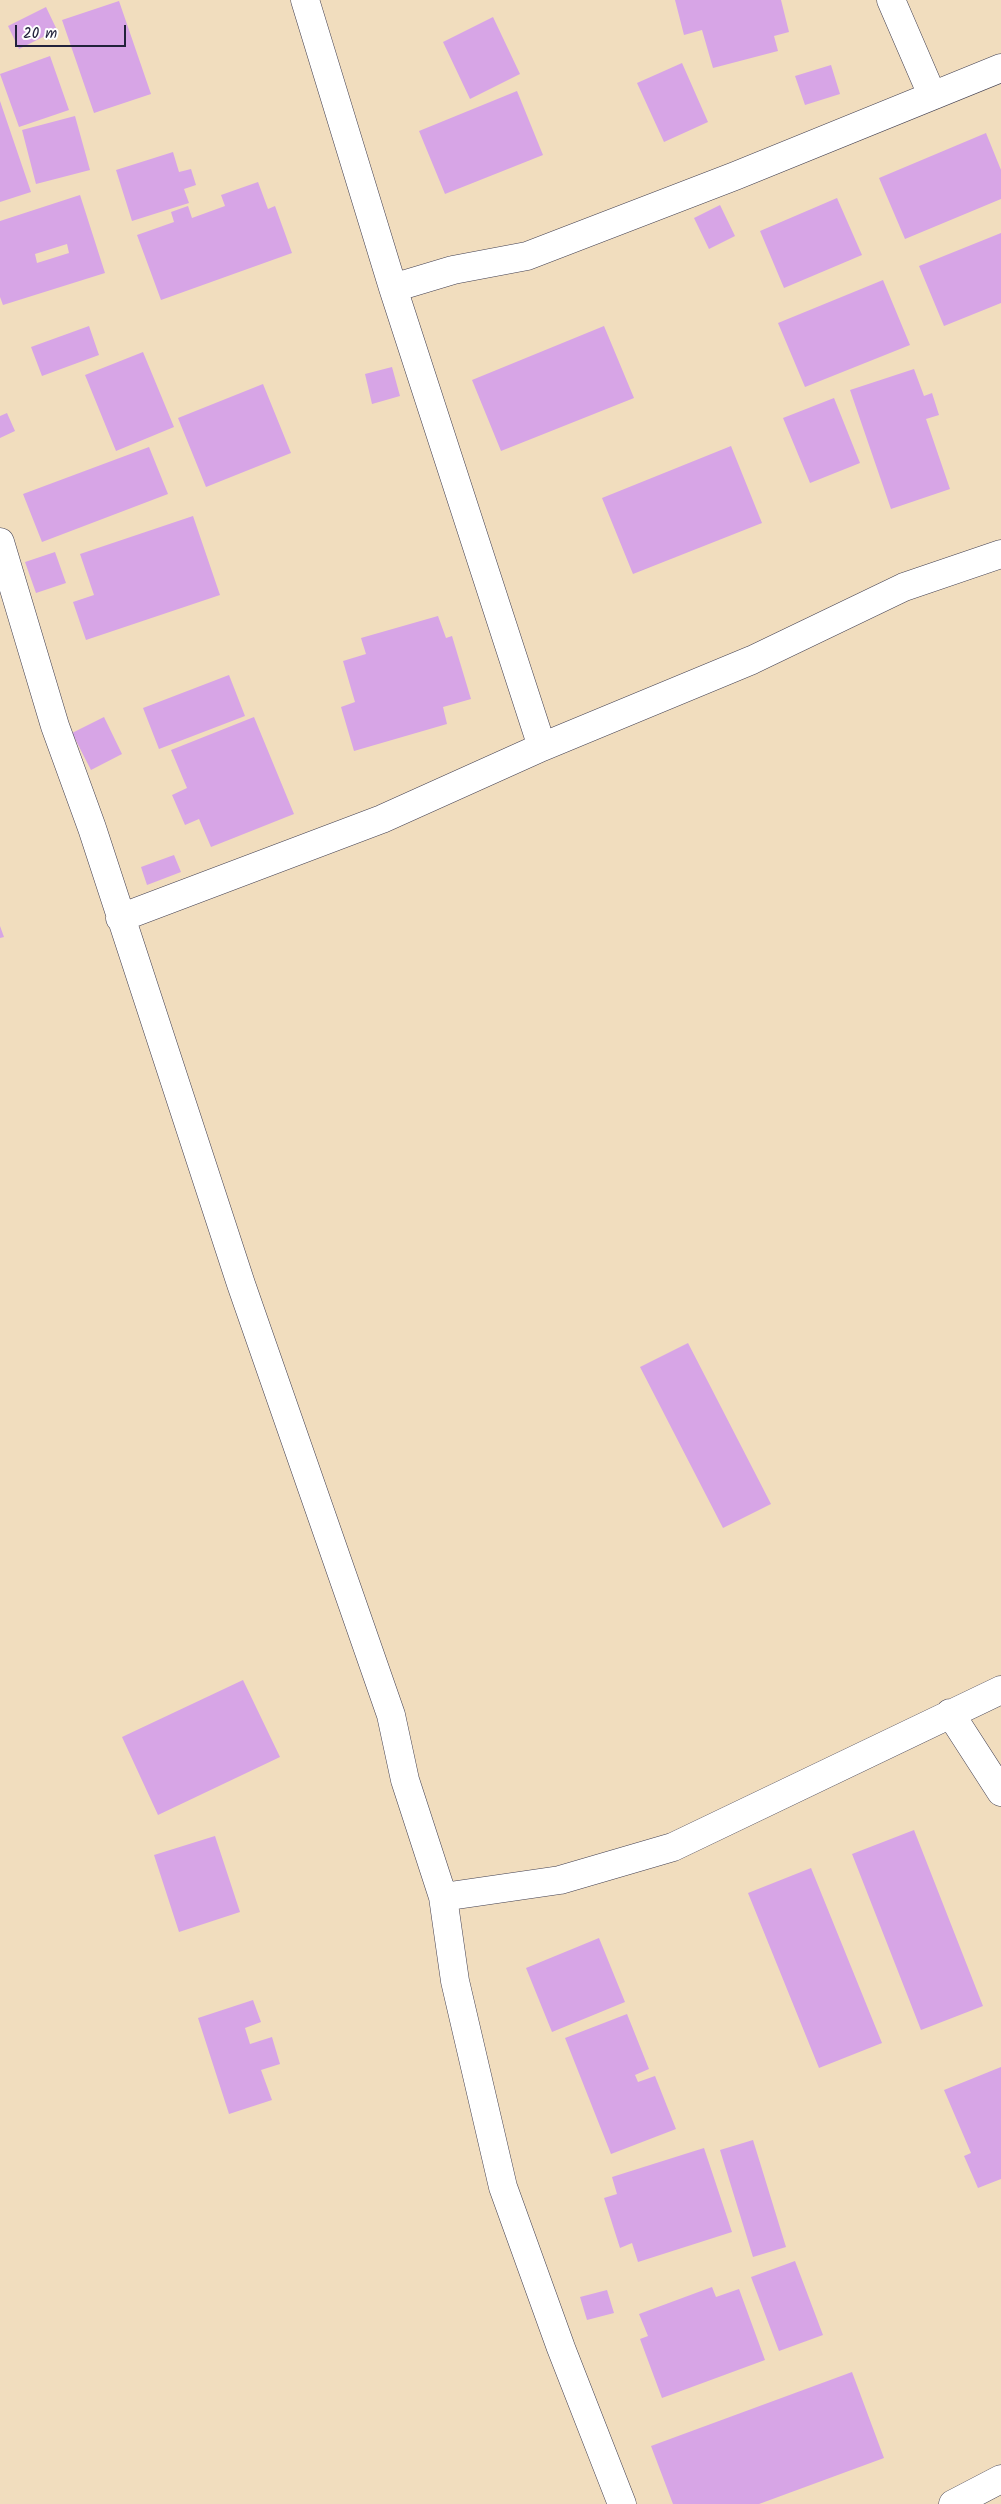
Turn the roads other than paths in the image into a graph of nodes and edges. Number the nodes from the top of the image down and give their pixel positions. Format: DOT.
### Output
graph roads {
  1 [pos="305,0"];
  2 [pos="891,0"];
  3 [pos="1001,68"];
  4 [pos="932,95"];
  5 [pos="393,288"];
  6 [pos="0,542"];
  7 [pos="1001,554"];
  8 [pos="542,747"];
  9 [pos="120,918"];
  10 [pos="1001,1690"];
  11 [pos="950,1713"];
  12 [pos="1001,1792"];
  13 [pos="443,1897"];
  14 [pos="1001,2479"];
  15 [pos="622,2504"];
  16 [pos="953,2504"];
  1 -- 5 [label="street"];
  2 -- 4 [label="street"];
  3 -- 4 [label="street"];
  4 -- 5 [label="street"];
  5 -- 8 [label="street"];
  6 -- 9 [label="street"];
  7 -- 8 [label="street"];
  8 -- 9 [label="street"];
  9 -- 13 [label="street"];
  10 -- 11 [label="street"];
  11 -- 12 [label="street"];
  11 -- 13 [label="street"];
  13 -- 15 [label="street"];
  14 -- 16 [label="street"];
}
